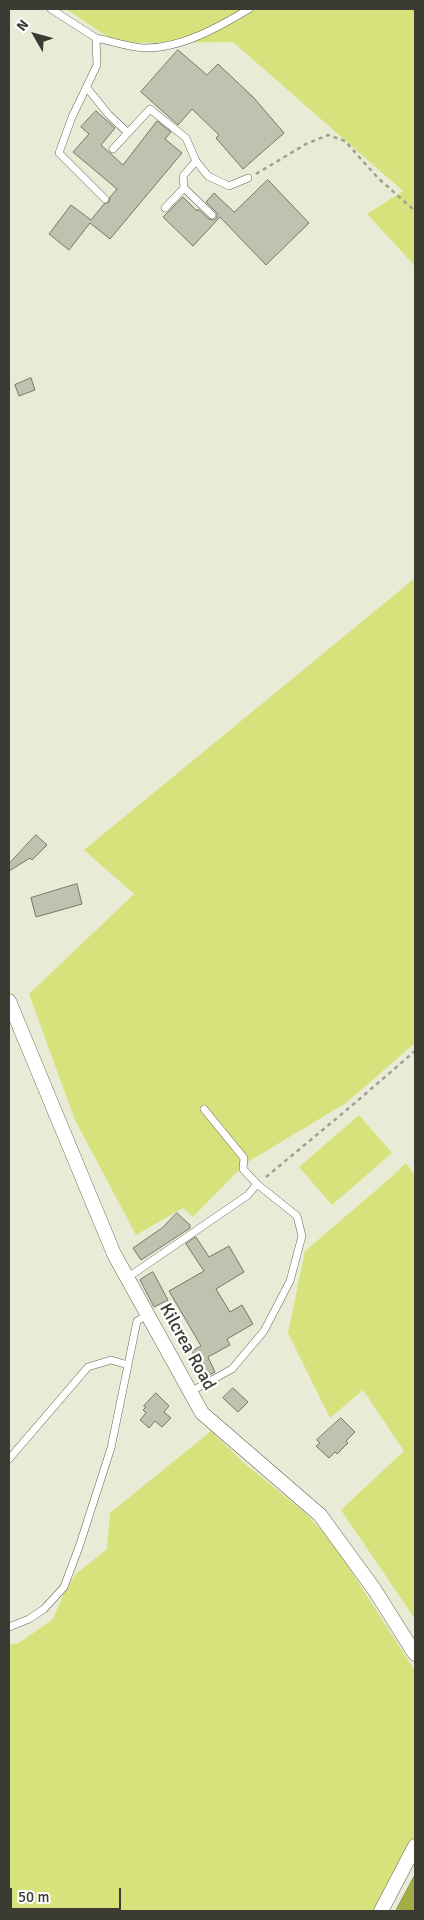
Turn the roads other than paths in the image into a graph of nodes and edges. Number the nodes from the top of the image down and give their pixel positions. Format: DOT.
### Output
graph roads {
  1 [pos="51,9"];
  2 [pos="249,9"];
  3 [pos="96,38"];
  4 [pos="87,88"];
  5 [pos="128,133"];
  6 [pos="113,149"];
  7 [pos="196,161"];
  8 [pos="248,178"];
  9 [pos="184,188"];
  10 [pos="105,198"];
  11 [pos="165,208"];
  12 [pos="212,215"];
  13 [pos="9,1001"];
  14 [pos="204,1109"];
  15 [pos="257,1184"];
  16 [pos="127,1278"];
  17 [pos="148,1315"];
  18 [pos="128,1365"];
  19 [pos="190,1392"];
  20 [pos="9,1459"];
  21 [pos="9,1627"];
  22 [pos="415,1654"];
  23 [pos="415,1846"];
  24 [pos="381,1911"];
  1 -- 3 [label="lane"];
  2 -- 3 [label="lane"];
  3 -- 4 [label="lane"];
  4 -- 5 [label="lane"];
  4 -- 10 [label="lane"];
  5 -- 6 [label="lane"];
  5 -- 7 [label="lane"];
  7 -- 8 [label="lane"];
  7 -- 9 [label="lane"];
  9 -- 11 [label="lane"];
  9 -- 12 [label="lane"];
  13 -- 16 [label="street, Kilcrea Road"];
  14 -- 15 [label="lane"];
  15 -- 16 [label="lane"];
  15 -- 19 [label="lane"];
  16 -- 17 [label="street, Kilcrea Road"];
  17 -- 18 [label="lane"];
  17 -- 19 [label="street, Kilcrea Road"];
  18 -- 20 [label="lane"];
  18 -- 21 [label="lane"];
  19 -- 22 [label="street, Kilcrea Road"];
  23 -- 24 [label="street"];
}
